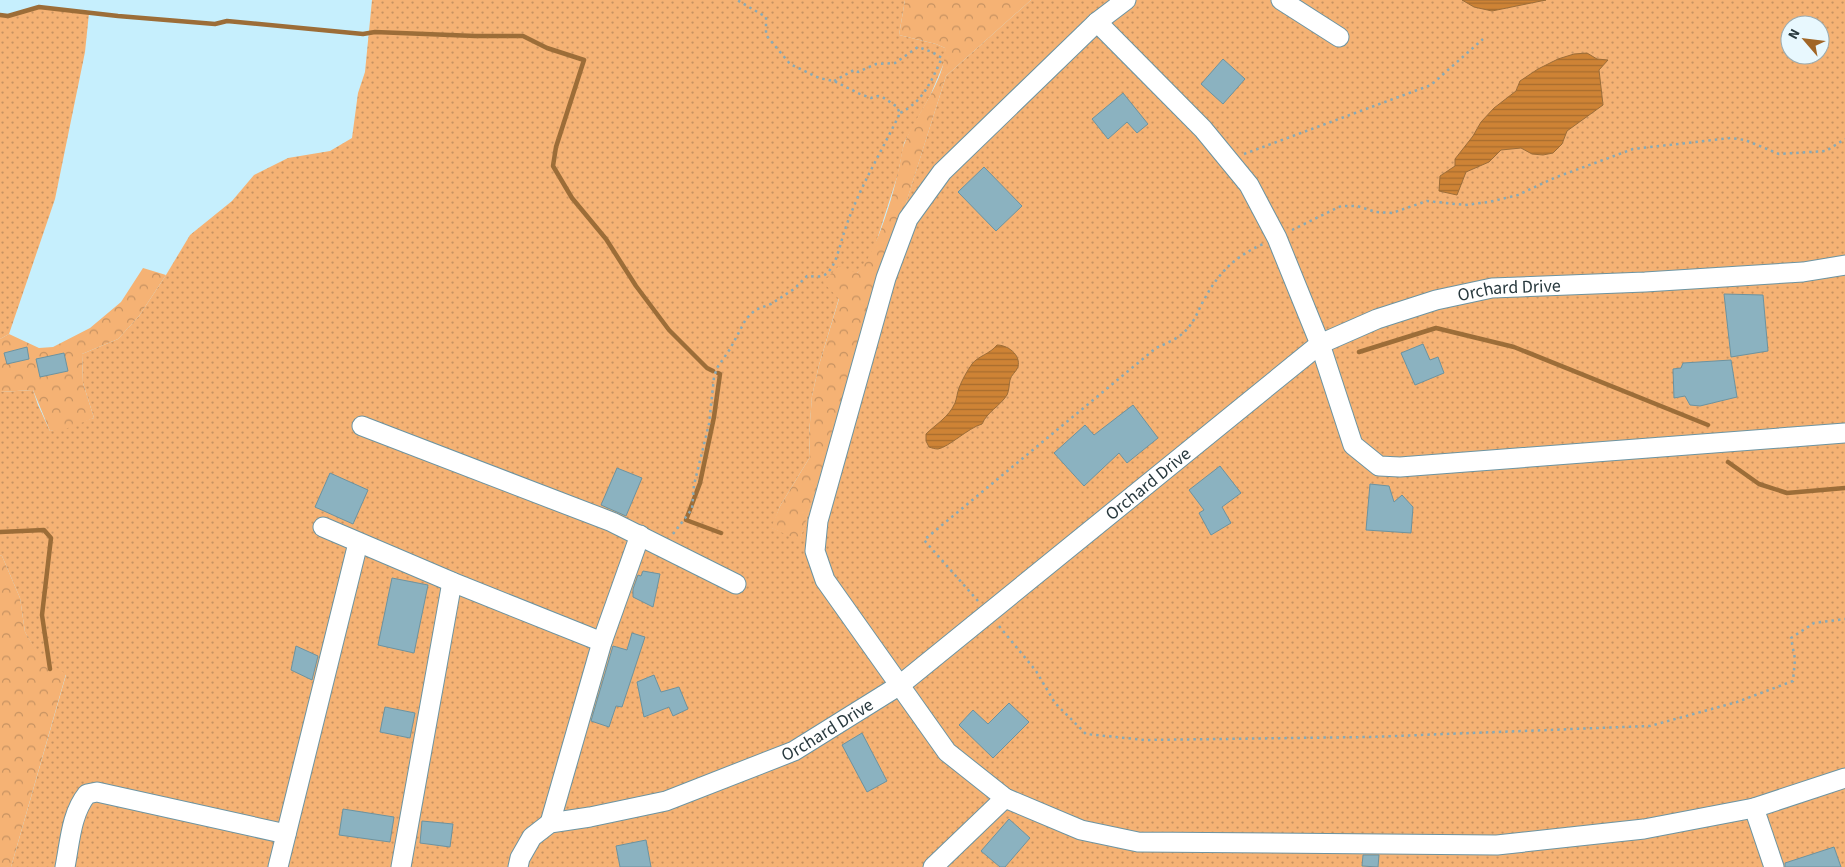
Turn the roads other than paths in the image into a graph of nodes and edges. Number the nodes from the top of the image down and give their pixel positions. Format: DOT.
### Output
graph roads {
  1 [pos="1126,0"];
  2 [pos="1281,0"];
  3 [pos="1097,22"];
  4 [pos="1339,37"];
  5 [pos="1845,265"];
  6 [pos="1320,344"];
  7 [pos="362,426"];
  8 [pos="1845,432"];
  9 [pos="323,528"];
  10 [pos="640,535"];
  11 [pos="358,543"];
  12 [pos="452,582"];
  13 [pos="736,584"];
  14 [pos="602,642"];
  15 [pos="900,685"];
  16 [pos="1845,778"];
  17 [pos="1005,798"];
  18 [pos="1754,808"];
  19 [pos="550,823"];
  20 [pos="286,834"];
  21 [pos="65,867"];
  22 [pos="278,867"];
  23 [pos="401,867"];
  24 [pos="518,867"];
  25 [pos="933,867"];
  26 [pos="1774,867"];
  1 -- 3 [label="street"];
  2 -- 4 [label="street"];
  3 -- 6 [label="street"];
  3 -- 15 [label="street"];
  5 -- 6 [label="street, Orchard Drive"];
  6 -- 8 [label="street"];
  6 -- 15 [label="street, Orchard Drive"];
  7 -- 10 [label="street"];
  9 -- 11 [label="street"];
  10 -- 13 [label="street"];
  10 -- 14 [label="street"];
  11 -- 12 [label="street"];
  11 -- 20 [label="street"];
  12 -- 14 [label="street"];
  12 -- 23 [label="street"];
  14 -- 19 [label="street"];
  15 -- 17 [label="street"];
  15 -- 19 [label="street, Orchard Drive"];
  16 -- 18 [label="street"];
  17 -- 18 [label="street"];
  17 -- 25 [label="street"];
  18 -- 26 [label="street"];
  19 -- 24 [label="street"];
  20 -- 21 [label="street"];
  20 -- 22 [label="street"];
}
